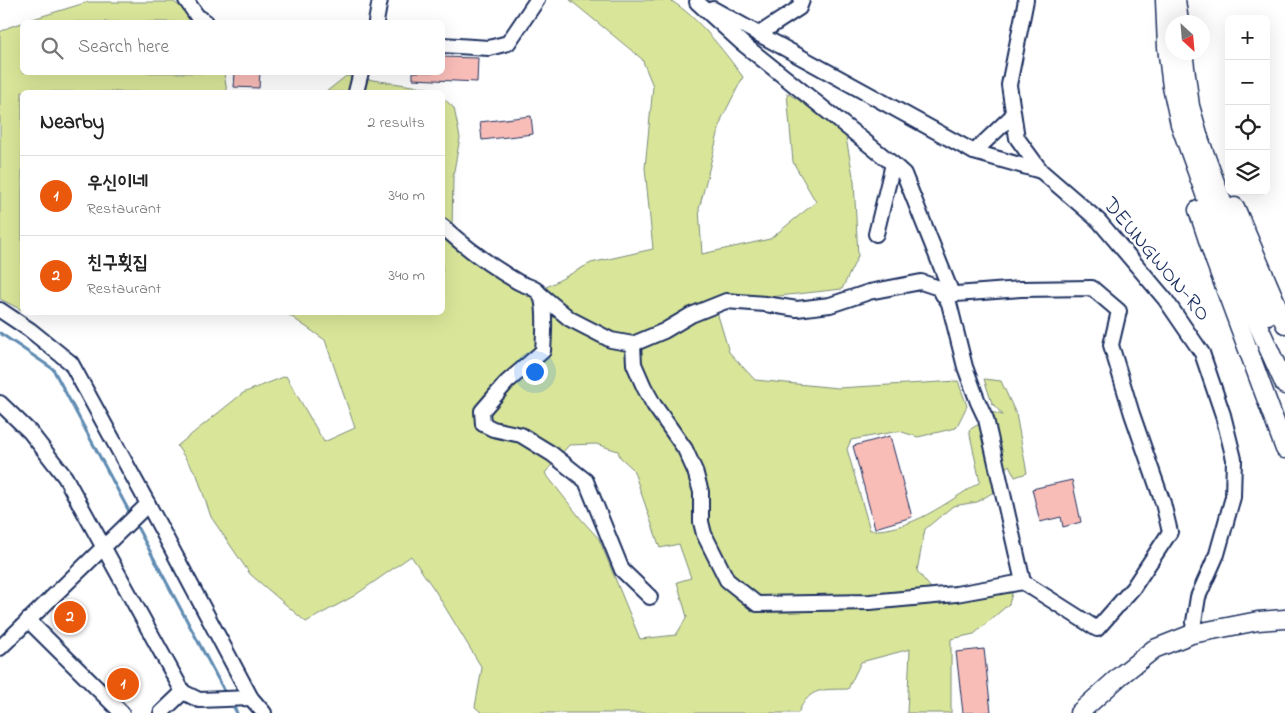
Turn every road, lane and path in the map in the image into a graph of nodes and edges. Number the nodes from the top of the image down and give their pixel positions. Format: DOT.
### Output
graph roads {
  1 [pos="186,0"];
  2 [pos="380,0"];
  3 [pos="537,0"];
  4 [pos="802,0"];
  5 [pos="1026,0"];
  6 [pos="1154,0"];
  7 [pos="1165,0"];
  8 [pos="1176,0"];
  9 [pos="696,1"];
  10 [pos="1168,15"];
  11 [pos="1178,15"];
  12 [pos="203,20"];
  13 [pos="376,20"];
  14 [pos="1165,30"];
  15 [pos="759,34"];
  16 [pos="445,45"];
  17 [pos="1178,60"];
  18 [pos="360,75"];
  19 [pos="356,90"];
  20 [pos="1014,115"];
  21 [pos="1195,147"];
  22 [pos="974,152"];
  23 [pos="893,164"];
  24 [pos="1041,171"];
  25 [pos="445,229"];
  26 [pos="876,234"];
  27 [pos="948,294"];
  28 [pos="541,295"];
  29 [pos="0,310"];
  30 [pos="1285,324"];
  31 [pos="633,344"];
  32 [pos="1285,355"];
  33 [pos="1285,386"];
  34 [pos="0,403"];
  35 [pos="1285,449"];
  36 [pos="148,504"];
  37 [pos="107,542"];
  38 [pos="1023,582"];
  39 [pos="650,597"];
  40 [pos="28,620"];
  41 [pos="1285,620"];
  42 [pos="1192,634"];
  43 [pos="0,648"];
  44 [pos="183,692"];
  45 [pos="251,698"];
  46 [pos="122,713"];
  47 [pos="161,713"];
  48 [pos="264,713"];
  49 [pos="1079,713"];
  1 -- 12 [label="street"];
  2 -- 13 [label="street"];
  3 -- 16 [label="street"];
  4 -- 15 [label="street"];
  5 -- 20 [label="street, DEUNGWON-RO"];
  6 -- 14 [label="main road"];
  7 -- 10 [label="main road"];
  8 -- 11 [label="main road"];
  9 -- 15 [label="street"];
  9 -- 23 [label="street"];
  15 -- 22 [label="street"];
  17 -- 21 [label="main road"];
  18 -- 19 [label="street"];
  20 -- 22 [label="street"];
  20 -- 24 [label="street, DEUNGWON-RO"];
  21 -- 30 [label="main road"];
  21 -- 32 [label="main road"];
  21 -- 33 [label="main road"];
  21 -- 35 [label="main road"];
  22 -- 24 [label="street"];
  23 -- 26 [label="street"];
  23 -- 27 [label="street"];
  24 -- 42 [label="street, DEUNGWON-RO"];
  25 -- 28 [label="street"];
  27 -- 31 [label="street"];
  27 -- 38 [label="street"];
  27 -- 38 [label="street"];
  28 -- 31 [label="street"];
  28 -- 39 [label="street"];
  29 -- 36 [label="street"];
  31 -- 38 [label="street"];
  34 -- 37 [label="street"];
  36 -- 37 [label="street"];
  36 -- 45 [label="street"];
  37 -- 40 [label="street"];
  37 -- 44 [label="street"];
  40 -- 43 [label="street"];
  40 -- 46 [label="street"];
  41 -- 42 [label="main road"];
  42 -- 49 [label="main road"];
  44 -- 45 [label="street"];
  44 -- 47 [label="street"];
  45 -- 48 [label="street"];
}
